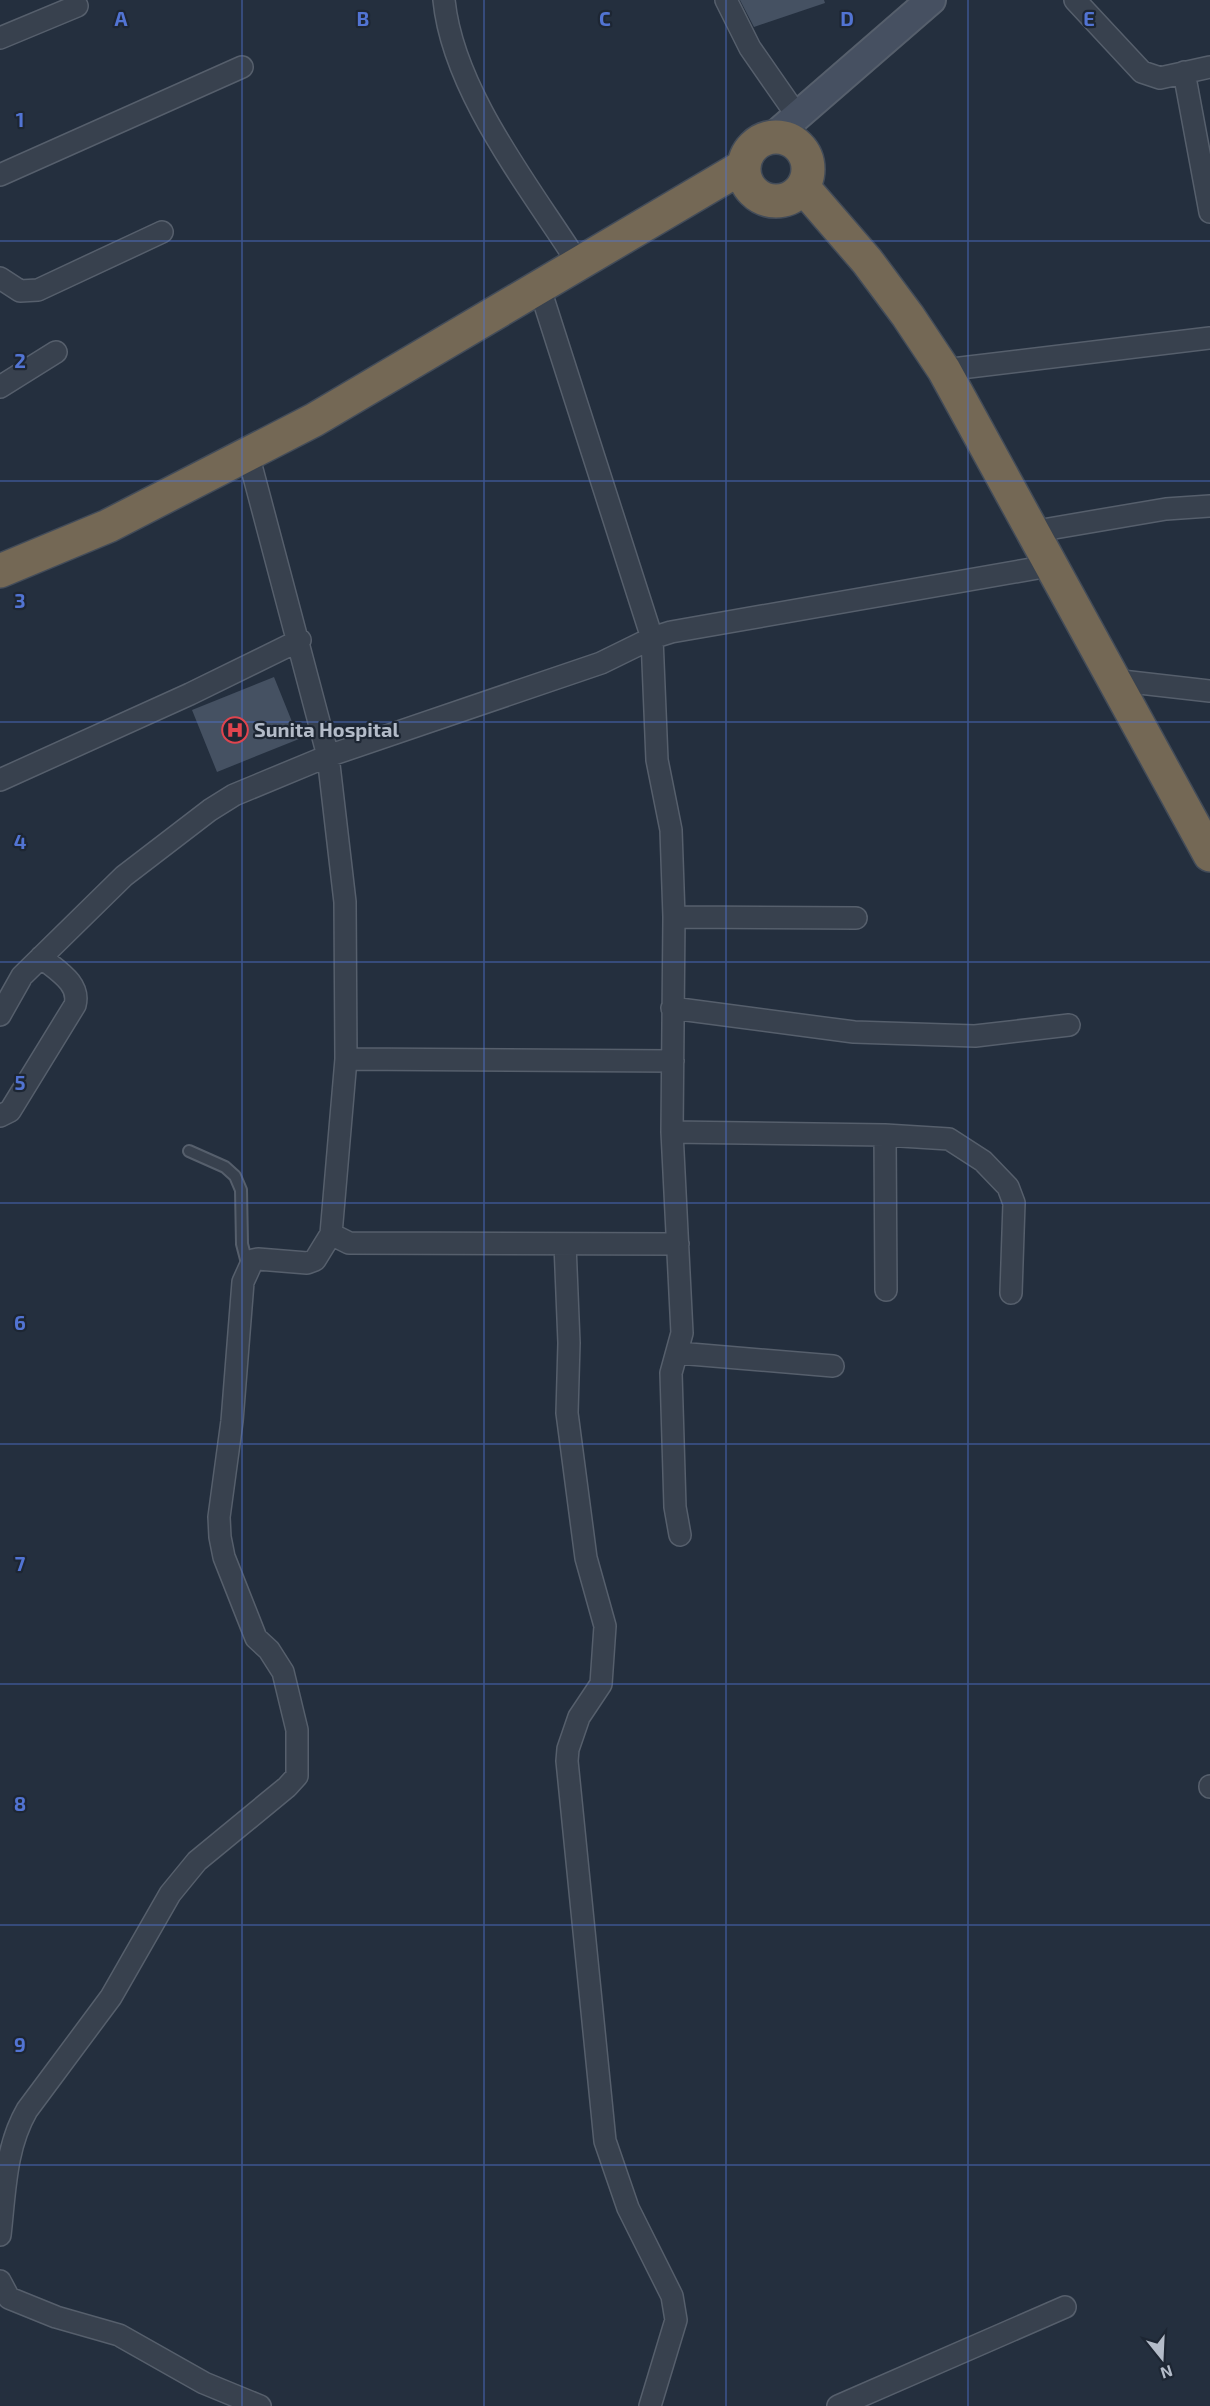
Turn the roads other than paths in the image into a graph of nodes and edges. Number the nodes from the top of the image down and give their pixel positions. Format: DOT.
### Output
graph roads {
  1 [pos="444,0"];
  2 [pos="726,0"];
  3 [pos="1075,0"];
  4 [pos="917,5"];
  5 [pos="77,6"];
  6 [pos="0,38"];
  7 [pos="242,67"];
  8 [pos="1210,68"];
  9 [pos="1184,72"];
  10 [pos="798,117"];
  11 [pos="773,138"];
  12 [pos="744,166"];
  13 [pos="0,173"];
  14 [pos="803,187"];
  15 [pos="1210,212"];
  16 [pos="162,232"];
  17 [pos="578,263"];
  18 [pos="0,278"];
  19 [pos="539,286"];
  20 [pos="1210,338"];
  21 [pos="56,352"];
  22 [pos="944,370"];
  23 [pos="0,387"];
  24 [pos="249,454"];
  25 [pos="1210,506"];
  26 [pos="1031,532"];
  27 [pos="1049,566"];
  28 [pos="0,571"];
  29 [pos="652,638"];
  30 [pos="300,640"];
  31 [pos="1113,680"];
  32 [pos="1210,691"];
  33 [pos="328,756"];
  34 [pos="0,780"];
  35 [pos="1210,855"];
  36 [pos="674,916"];
  37 [pos="856,918"];
  38 [pos="41,957"];
  39 [pos="672,1008"];
  40 [pos="0,1015"];
  41 [pos="1069,1024"];
  42 [pos="346,1059"];
  43 [pos="673,1061"];
  44 [pos="0,1116"];
  45 [pos="672,1132"];
  46 [pos="885,1135"];
  47 [pos="189,1151"];
  48 [pos="332,1234"];
  49 [pos="565,1244"];
  50 [pos="678,1244"];
  51 [pos="248,1268"];
  52 [pos="886,1290"];
  53 [pos="1011,1293"];
  54 [pos="678,1353"];
  55 [pos="833,1366"];
  56 [pos="680,1535"];
  57 [pos="8,2130"];
  58 [pos="0,2235"];
  59 [pos="0,2281"];
  60 [pos="1065,2307"];
  61 [pos="260,2406"];
  62 [pos="650,2406"];
  63 [pos="838,2406"];
  1 -- 17 [label="street"];
  2 -- 10 [label="street"];
  3 -- 9 [label="street"];
  4 -- 10 [label="main road"];
  5 -- 6 [label="street"];
  7 -- 13 [label="street"];
  8 -- 9 [label="street"];
  9 -- 15 [label="street"];
  10 -- 11 [label="main road"];
  11 -- 12 [label="highway"];
  11 -- 14 [label="highway"];
  12 -- 14 [label="highway"];
  12 -- 17 [label="highway"];
  14 -- 22 [label="highway"];
  16 -- 18 [label="street"];
  17 -- 19 [label="highway"];
  19 -- 24 [label="highway"];
  19 -- 29 [label="street"];
  20 -- 22 [label="street"];
  21 -- 23 [label="street"];
  22 -- 26 [label="highway"];
  24 -- 28 [label="highway"];
  24 -- 30 [label="street"];
  25 -- 26 [label="street"];
  26 -- 27 [label="highway"];
  27 -- 29 [label="street"];
  27 -- 31 [label="highway"];
  29 -- 33 [label="street"];
  29 -- 36 [label="street"];
  30 -- 33 [label="street"];
  30 -- 34 [label="street"];
  31 -- 32 [label="street"];
  31 -- 35 [label="highway"];
  33 -- 38 [label="street"];
  33 -- 42 [label="street"];
  36 -- 37 [label="street"];
  36 -- 39 [label="street"];
  38 -- 40 [label="street"];
  38 -- 44 [label="street"];
  39 -- 41 [label="street"];
  39 -- 43 [label="street"];
  42 -- 43 [label="street"];
  42 -- 48 [label="street"];
  43 -- 45 [label="street"];
  45 -- 46 [label="street"];
  45 -- 50 [label="street"];
  46 -- 52 [label="street"];
  46 -- 53 [label="street"];
  47 -- 51 [label="lane"];
  48 -- 49 [label="street"];
  48 -- 51 [label="street"];
  49 -- 50 [label="street"];
  49 -- 62 [label="street"];
  50 -- 54 [label="street"];
  51 -- 57 [label="street"];
  54 -- 55 [label="street"];
  54 -- 56 [label="street"];
  57 -- 58 [label="street"];
  59 -- 61 [label="street"];
  60 -- 63 [label="street"];
}
